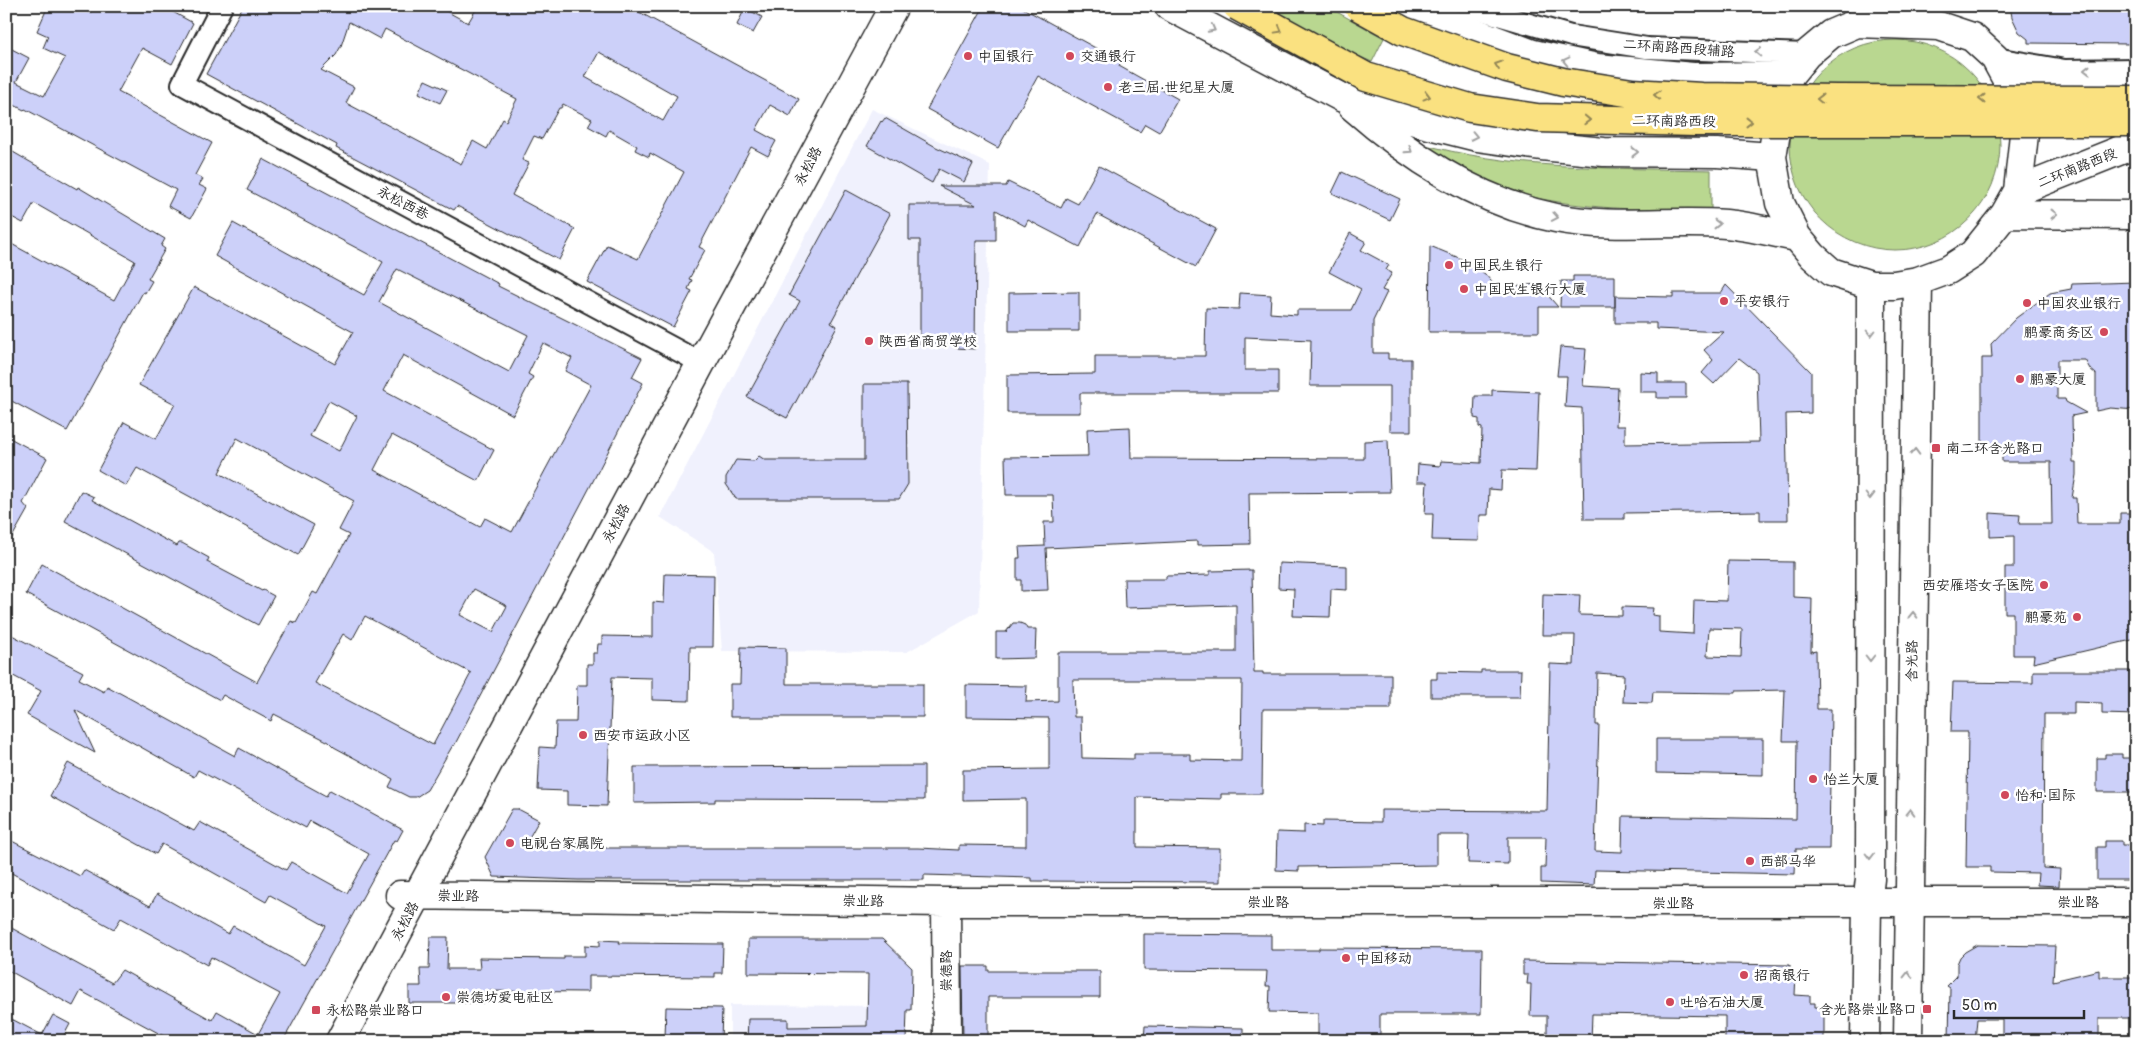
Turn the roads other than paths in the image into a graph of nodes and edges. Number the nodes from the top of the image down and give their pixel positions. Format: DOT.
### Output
graph roads {
  1 [pos="222,6"];
  2 [pos="875,6"];
  3 [pos="894,6"];
  4 [pos="1169,6"];
  5 [pos="1237,6"];
  6 [pos="1358,6"];
  7 [pos="1410,6"];
  8 [pos="1467,6"];
  9 [pos="1860,15"];
  10 [pos="1936,16"];
  11 [pos="1807,54"];
  12 [pos="1995,58"];
  13 [pos="2136,69"];
  14 [pos="1789,76"];
  15 [pos="2009,84"];
  16 [pos="2136,84"];
  17 [pos="1343,98"];
  18 [pos="2136,100"];
  19 [pos="2136,122"];
  20 [pos="2136,144"];
  21 [pos="1772,157"];
  22 [pos="2012,203"];
  23 [pos="2136,215"];
  24 [pos="1797,237"];
  25 [pos="1918,281"];
  26 [pos="1871,285"];
  27 [pos="695,360"];
  28 [pos="410,895"];
  29 [pos="1909,901"];
  30 [pos="946,902"];
  31 [pos="2136,902"];
  32 [pos="1867,903"];
  33 [pos="322,1041"];
  34 [pos="340,1041"];
  35 [pos="946,1041"];
  36 [pos="1865,1041"];
  37 [pos="1908,1041"];
  1 -- 27 [label="street, 永松西巷"];
  2 -- 27 [label="main road, 永松路"];
  3 -- 27 [label="main road, 永松路"];
  4 -- 17 [label="main road, one-way"];
  5 -- 19 [label="highway, 二环南路西段, one-way, bridge"];
  18 -- 6 [label="highway, 二环南路西段, one-way, bridge"];
  14 -- 7 [label="main road, one-way"];
  11 -- 8 [label="street, 二环南路西段辅路, one-way"];
  9 -- 10 [label="main road"];
  9 -- 11 [label="main road"];
  10 -- 12 [label="main road"];
  11 -- 14 [label="main road"];
  13 -- 12 [label="street, one-way"];
  12 -- 15 [label="main road"];
  14 -- 21 [label="main road"];
  15 -- 16 [label="main road"];
  15 -- 22 [label="main road"];
  17 -- 21 [label="main road, one-way"];
  17 -- 24 [label="main road, one-way"];
  20 -- 22 [label="main road, 二环南路西段"];
  21 -- 24 [label="main road"];
  22 -- 23 [label="main road, one-way"];
  22 -- 25 [label="main road"];
  24 -- 26 [label="main road"];
  25 -- 26 [label="main road"];
  29 -- 25 [label="main road, 含光路, one-way"];
  26 -- 32 [label="main road, one-way"];
  27 -- 28 [label="main road, 永松路"];
  28 -- 30 [label="main road, 崇业路"];
  28 -- 33 [label="main road, 永松路"];
  28 -- 34 [label="main road, 永松路"];
  29 -- 31 [label="main road, 崇业路"];
  29 -- 32 [label="main road, 崇业路"];
  37 -- 29 [label="main road, 含光路, one-way"];
  30 -- 32 [label="main road, 崇业路"];
  30 -- 35 [label="main road, 崇德路"];
  32 -- 36 [label="main road"];
}
